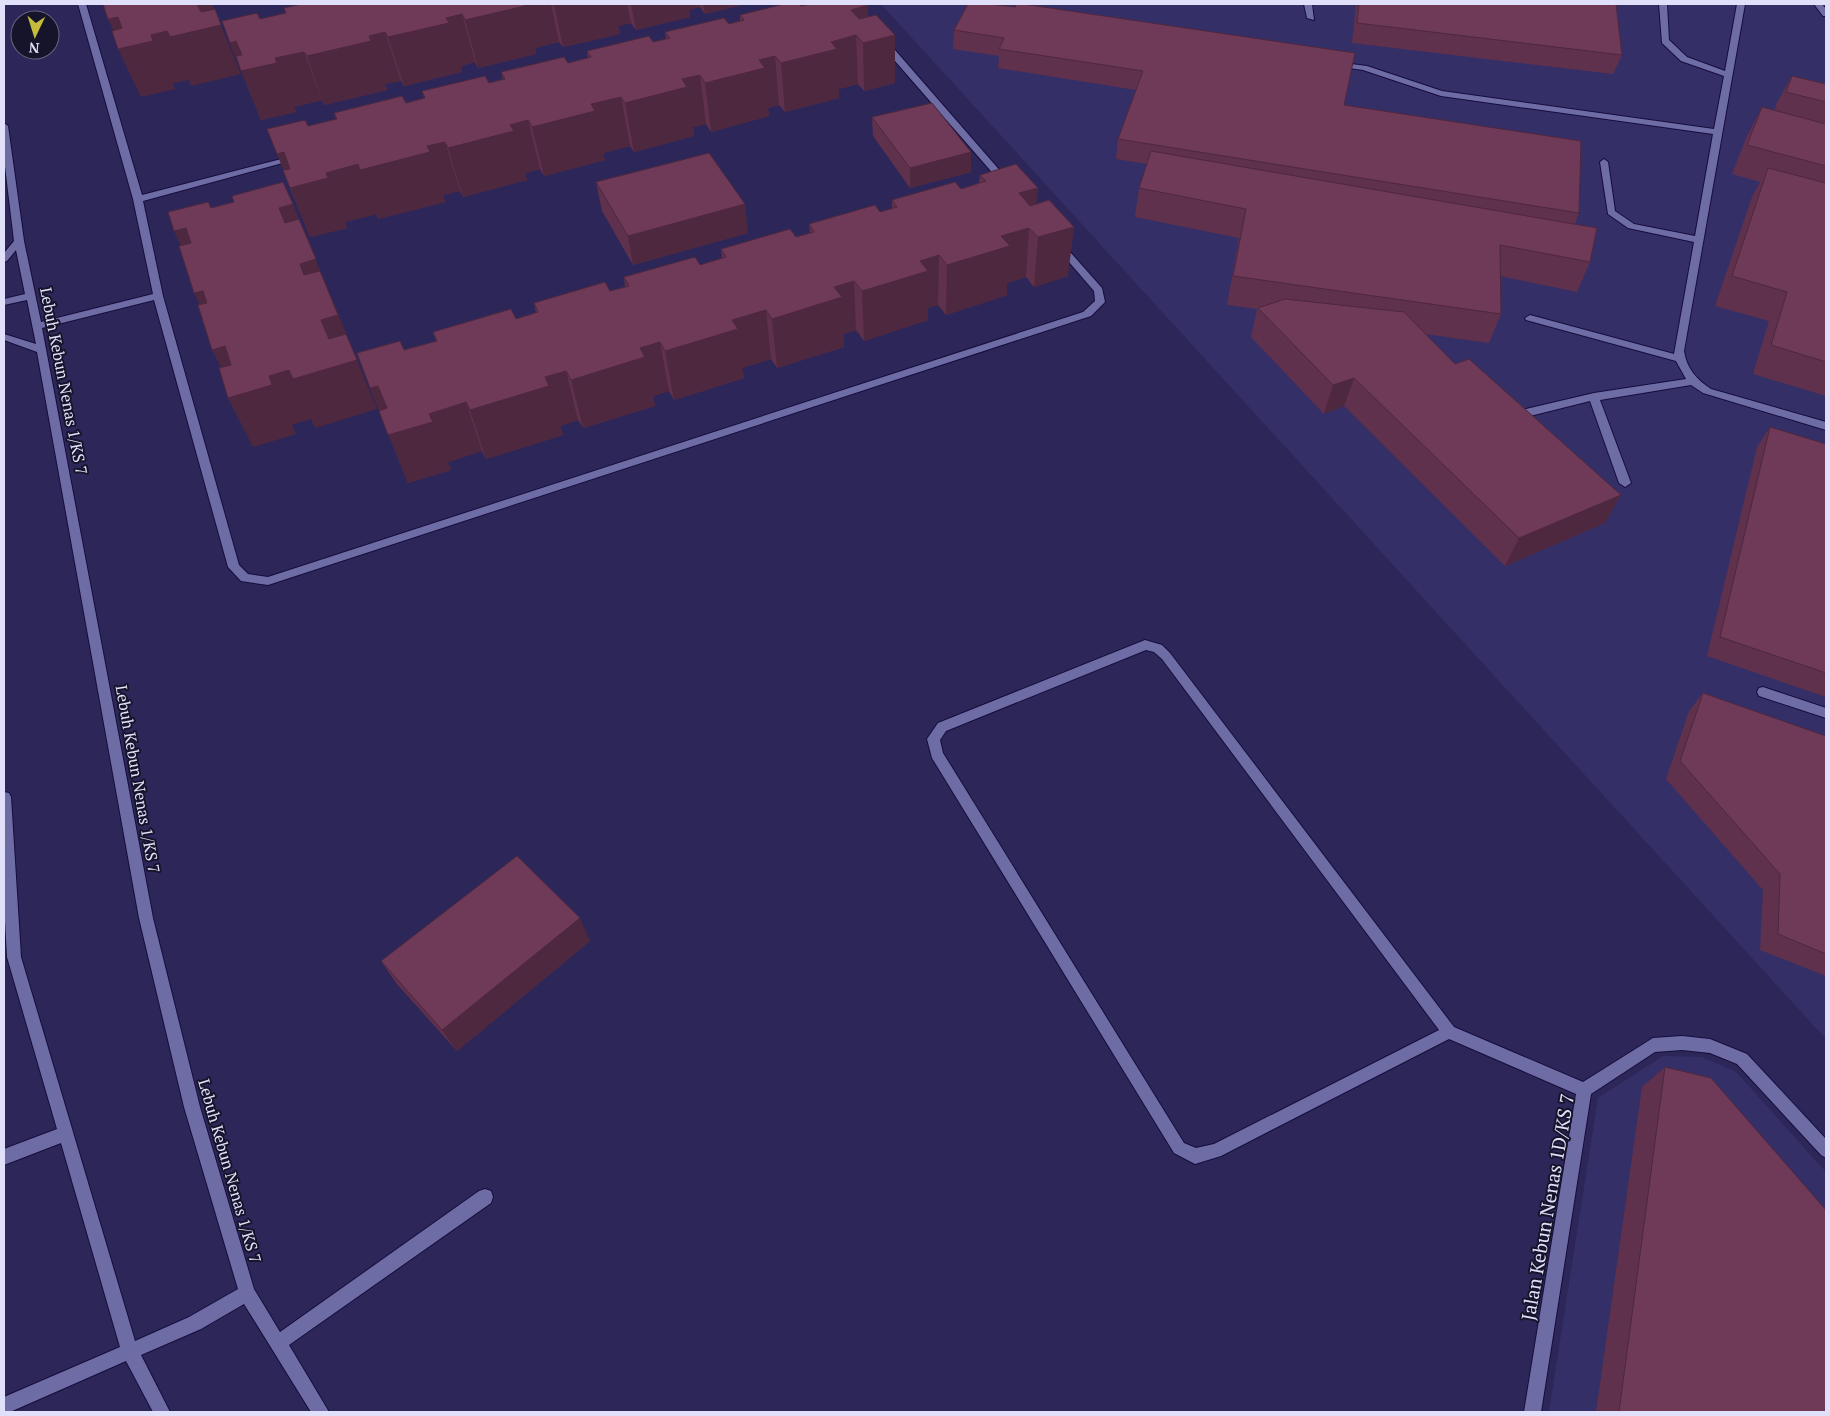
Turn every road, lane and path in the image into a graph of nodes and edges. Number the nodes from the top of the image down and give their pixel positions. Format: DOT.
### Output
graph roads {
  1 [pos="82,4"];
  2 [pos="1308,4"];
  3 [pos="1663,4"];
  4 [pos="1741,4"];
  5 [pos="1818,4"];
  6 [pos="1826,14"];
  7 [pos="1311,18"];
  8 [pos="878,36"];
  9 [pos="1325,62"];
  10 [pos="1729,75"];
  11 [pos="4,126"];
  12 [pos="1718,132"];
  13 [pos="311,155"];
  14 [pos="1604,162"];
  15 [pos="1014,193"];
  16 [pos="138,199"];
  17 [pos="1053,238"];
  18 [pos="1698,240"];
  19 [pos="19,241"];
  20 [pos="4,259"];
  21 [pos="30,296"];
  22 [pos="158,296"];
  23 [pos="4,302"];
  24 [pos="1530,318"];
  25 [pos="37,326"];
  26 [pos="4,337"];
  27 [pos="42,350"];
  28 [pos="1680,359"];
  29 [pos="1692,381"];
  30 [pos="1594,397"];
  31 [pos="1526,413"];
  32 [pos="1826,426"];
  33 [pos="1625,483"];
  34 [pos="1763,692"];
  35 [pos="1826,713"];
  36 [pos="4,797"];
  37 [pos="9,959"];
  38 [pos="1449,1032"];
  39 [pos="1584,1090"];
  40 [pos="67,1133"];
  41 [pos="1826,1150"];
  42 [pos="4,1157"];
  43 [pos="485,1197"];
  44 [pos="247,1293"];
  45 [pos="277,1344"];
  46 [pos="130,1351"];
  47 [pos="4,1406"];
  48 [pos="162,1412"];
  49 [pos="321,1412"];
  50 [pos="1534,1412"];
  1 -- 16 [label="street"];
  2 -- 7 [label="street"];
  3 -- 10 [label="street"];
  4 -- 10 [label="street"];
  5 -- 6 [label="street"];
  8 -- 15 [label="street"];
  9 -- 12 [label="street"];
  10 -- 12 [label="street"];
  11 -- 19 [label="street, Lebuh Kebun Nenas 1/KS 7"];
  12 -- 18 [label="street"];
  13 -- 16 [label="street"];
  14 -- 18 [label="street"];
  16 -- 22 [label="street"];
  17 -- 22 [label="street"];
  18 -- 28 [label="street"];
  19 -- 20 [label="street"];
  19 -- 21 [label="street, Lebuh Kebun Nenas 1/KS 7"];
  21 -- 23 [label="street"];
  21 -- 25 [label="street, Lebuh Kebun Nenas 1/KS 7"];
  22 -- 25 [label="street"];
  24 -- 28 [label="street"];
  25 -- 27 [label="street, Lebuh Kebun Nenas 1/KS 7"];
  26 -- 27 [label="street"];
  27 -- 44 [label="street, Lebuh Kebun Nenas 1/KS 7"];
  28 -- 29 [label="street"];
  29 -- 30 [label="street"];
  29 -- 32 [label="street"];
  30 -- 31 [label="street"];
  30 -- 33 [label="street"];
  34 -- 35 [label="street"];
  36 -- 37 [label="street"];
  37 -- 40 [label="street"];
  38 -- 38 [label="street"];
  38 -- 39 [label="street"];
  39 -- 41 [label="street, Jalan Kebun Nenas 1D/KS 7"];
  39 -- 50 [label="street, Jalan Kebun Nenas 1D/KS 7"];
  40 -- 42 [label="street"];
  40 -- 46 [label="street"];
  43 -- 45 [label="street"];
  44 -- 45 [label="street, Lebuh Kebun Nenas 1/KS 7"];
  44 -- 46 [label="street"];
  45 -- 49 [label="street, Lebuh Kebun Nenas 1/KS 7"];
  46 -- 47 [label="street"];
  46 -- 48 [label="street"];
}
